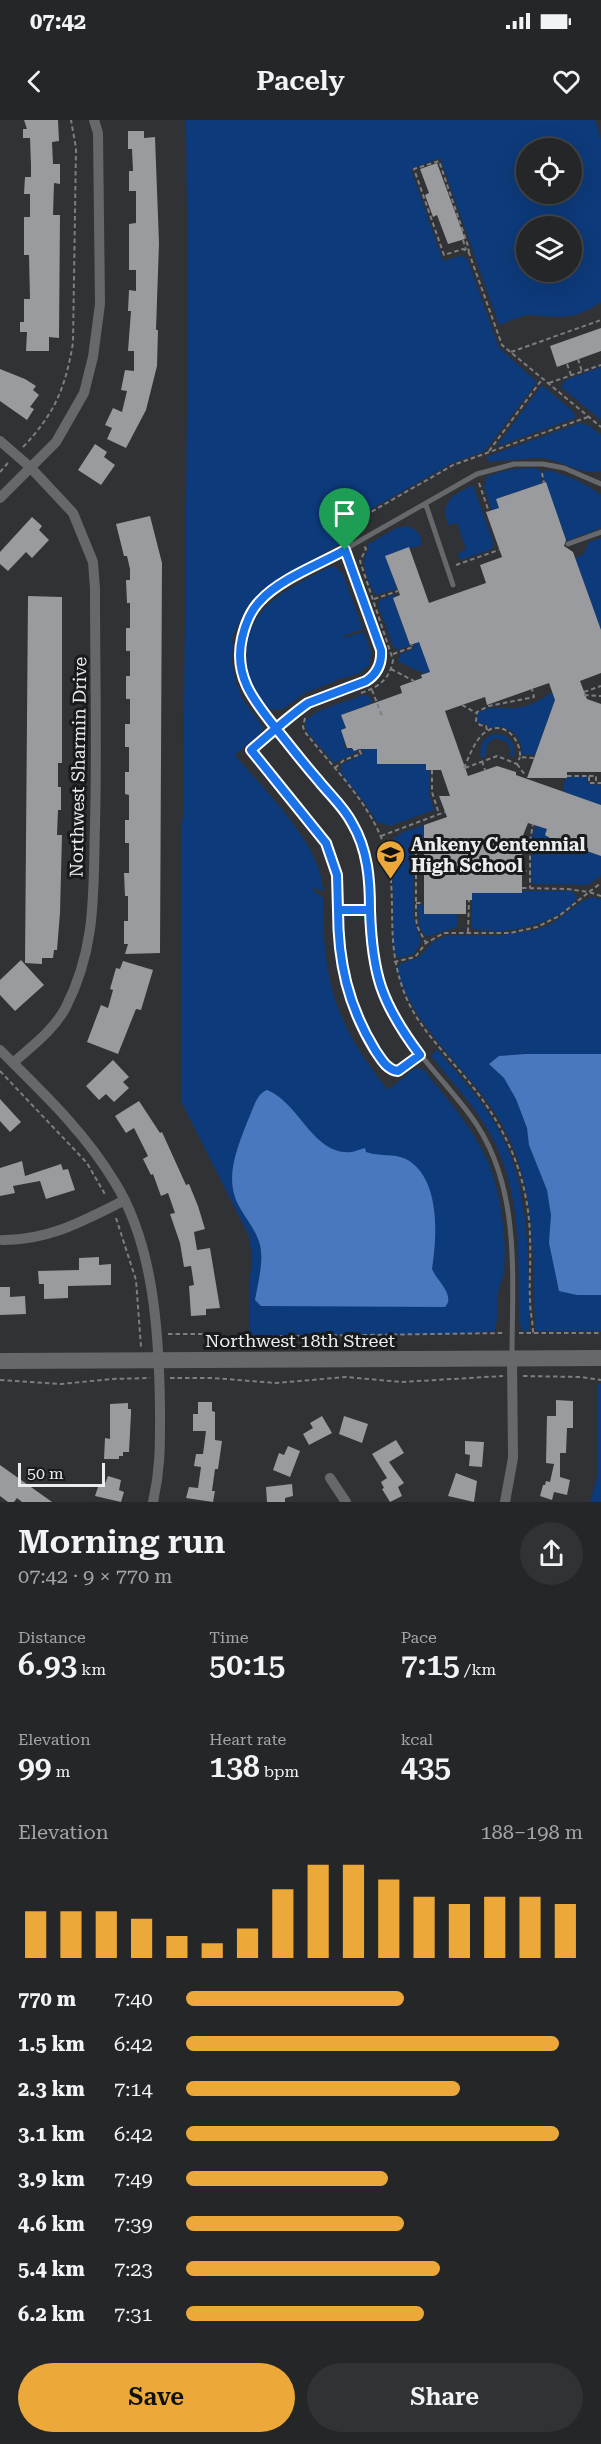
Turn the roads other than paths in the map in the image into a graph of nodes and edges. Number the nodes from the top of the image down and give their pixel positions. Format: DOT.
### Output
graph roads {
  1 [pos="94,120"];
  2 [pos="0,441"];
  3 [pos="30,467"];
  4 [pos="601,484"];
  5 [pos="0,498"];
  6 [pos="426,505"];
  7 [pos="601,532"];
  8 [pos="568,544"];
  9 [pos="345,550"];
  10 [pos="453,585"];
  11 [pos="276,728"];
  12 [pos="338,910"];
  13 [pos="370,910"];
  14 [pos="0,1050"];
  15 [pos="420,1055"];
  16 [pos="12,1063"];
  17 [pos="125,1200"];
  18 [pos="2,1240"];
  19 [pos="512,1358"];
  20 [pos="601,1358"];
  21 [pos="158,1360"];
  22 [pos="0,1361"];
  23 [pos="330,1478"];
  24 [pos="153,1502"];
  25 [pos="346,1502"];
  26 [pos="505,1502"];
  1 -- 3 [label="street"];
  2 -- 3 [label="street, Northwest Sharmin Drive"];
  3 -- 5 [label="street"];
  3 -- 16 [label="street, Northwest Sharmin Drive"];
  4 -- 6 [label="lane"];
  6 -- 9 [label="lane"];
  6 -- 10 [label="lane"];
  7 -- 8 [label="lane"];
  9 -- 11 [label="lane"];
  9 -- 11 [label="lane"];
  11 -- 12 [label="lane"];
  11 -- 13 [label="lane"];
  12 -- 13 [label="lane"];
  12 -- 15 [label="lane"];
  13 -- 15 [label="lane"];
  14 -- 16 [label="street"];
  15 -- 19 [label="lane"];
  16 -- 17 [label="street"];
  17 -- 18 [label="street"];
  17 -- 21 [label="street"];
  19 -- 20 [label="main road, Northwest 18th Street"];
  19 -- 21 [label="main road, Northwest 18th Street"];
  19 -- 26 [label="street"];
  21 -- 22 [label="main road, Northwest 18th Street"];
  21 -- 24 [label="street"];
  23 -- 25 [label="street"];
}
